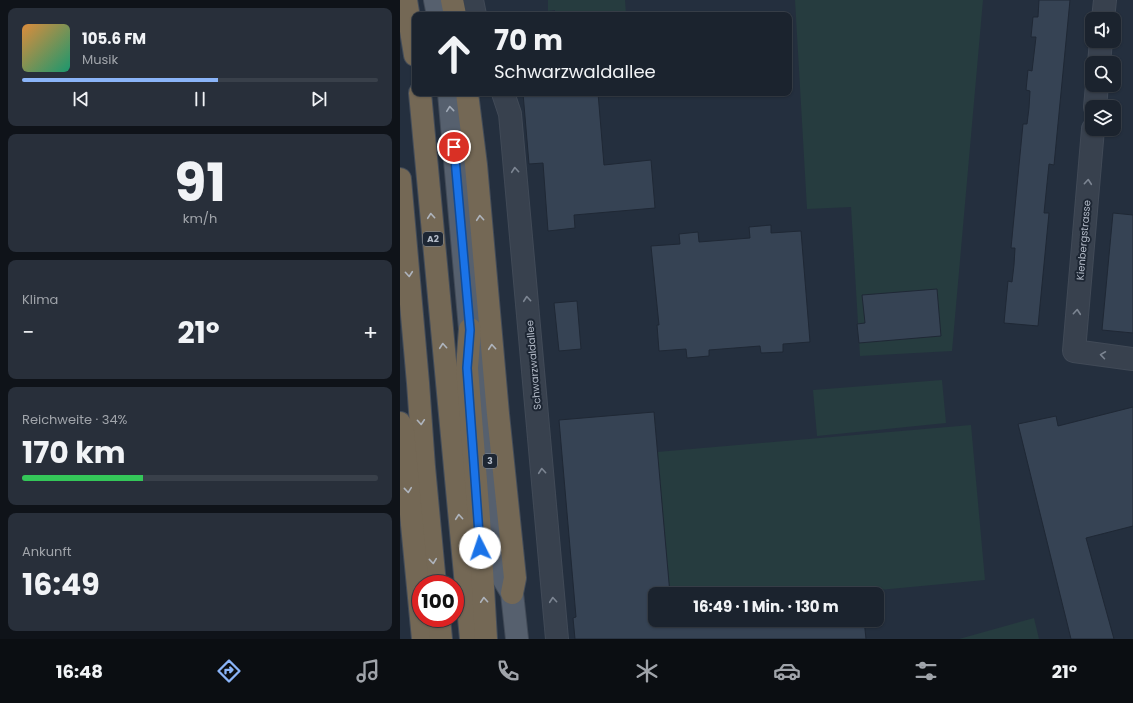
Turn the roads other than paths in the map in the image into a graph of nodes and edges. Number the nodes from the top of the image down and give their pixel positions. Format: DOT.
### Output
graph roads {
  1 [pos="406,0"];
  2 [pos="435,0"];
  3 [pos="452,0"];
  4 [pos="472,0"];
  5 [pos="1105,0"];
  6 [pos="437,12"];
  7 [pos="454,12"];
  8 [pos="474,12"];
  9 [pos="1104,12"];
  10 [pos="412,37"];
  11 [pos="420,96"];
  12 [pos="449,96"];
  13 [pos="467,96"];
  14 [pos="504,96"];
  15 [pos="1092,136"];
  16 [pos="400,179"];
  17 [pos="470,330"];
  18 [pos="1133,359"];
  19 [pos="400,423"];
  20 [pos="434,575"];
  21 [pos="512,592"];
  22 [pos="439,627"];
  23 [pos="423,639"];
  24 [pos="441,639"];
  25 [pos="471,639"];
  26 [pos="486,639"];
  27 [pos="517,639"];
  28 [pos="557,639"];
  1 -- 10 [label="highway"];
  2 -- 6 [label="main road"];
  3 -- 7 [label="highway"];
  4 -- 8 [label="street"];
  5 -- 9 [label="street"];
  25 -- 11 [label="highway, A2, one-way"];
  17 -- 12 [label="main road, 3, one-way"];
  21 -- 13 [label="highway, one-way"];
  28 -- 14 [label="street, Schwarzwaldallee, one-way"];
  18 -- 15 [label="street, Kienbergstrasse, one-way"];
  16 -- 20 [label="highway, one-way"];
  17 -- 21 [label="main road, 3"];
  26 -- 17 [label="highway, 3, one-way"];
  19 -- 23 [label="highway, one-way"];
  21 -- 27 [label="main road, 3"];
  22 -- 24 [label="highway"];
}
